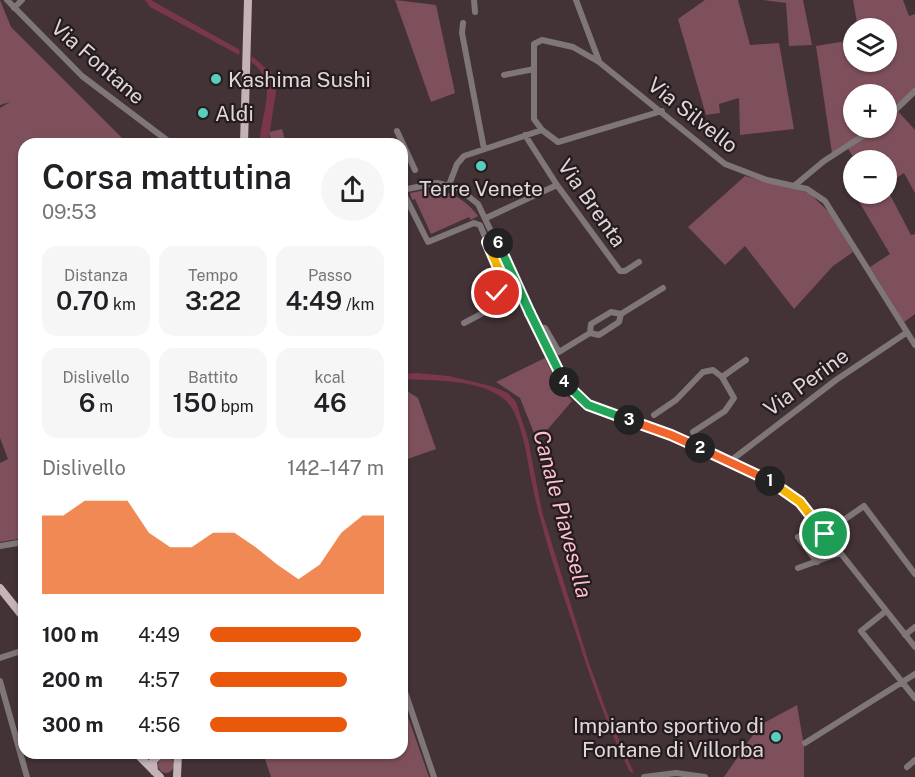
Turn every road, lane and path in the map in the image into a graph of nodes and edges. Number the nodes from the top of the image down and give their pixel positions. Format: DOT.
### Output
graph roads {
  1 [pos="7,0"];
  2 [pos="22,0"];
  3 [pos="248,0"];
  4 [pos="474,0"];
  5 [pos="576,0"];
  6 [pos="14,8"];
  7 [pos="475,12"];
  8 [pos="463,23"];
  9 [pos="587,34"];
  10 [pos="579,51"];
  11 [pos="599,62"];
  12 [pos="534,69"];
  13 [pos="504,75"];
  14 [pos="915,91"];
  15 [pos="651,102"];
  16 [pos="897,108"];
  17 [pos="662,111"];
  18 [pos="641,116"];
  19 [pos="538,125"];
  20 [pos="397,131"];
  21 [pos="525,135"];
  22 [pos="164,138"];
  23 [pos="245,138"];
  24 [pos="400,138"];
  25 [pos="860,138"];
  26 [pos="484,149"];
  27 [pos="408,155"];
  28 [pos="415,170"];
  29 [pos="450,185"];
  30 [pos="557,185"];
  31 [pos="794,186"];
  32 [pos="408,189"];
  33 [pos="408,203"];
  34 [pos="486,218"];
  35 [pos="495,238"];
  36 [pos="487,242"];
  37 [pos="639,262"];
  38 [pos="663,288"];
  39 [pos="520,293"];
  40 [pos="490,296"];
  41 [pos="621,314"];
  42 [pos="464,323"];
  43 [pos="536,327"];
  44 [pos="590,333"];
  45 [pos="906,333"];
  46 [pos="915,345"];
  47 [pos="559,352"];
  48 [pos="746,360"];
  49 [pos="552,361"];
  50 [pos="722,376"];
  51 [pos="654,415"];
  52 [pos="693,432"];
  53 [pos="729,462"];
  54 [pos="825,534"];
  55 [pos="798,537"];
  56 [pos="18,543"];
  57 [pos="0,546"];
  58 [pos="840,553"];
  59 [pos="817,562"];
  60 [pos="798,568"];
  61 [pos="915,574"];
  62 [pos="0,588"];
  63 [pos="18,610"];
  64 [pos="886,611"];
  65 [pos="915,627"];
  66 [pos="905,635"];
  67 [pos="915,647"];
  68 [pos="18,652"];
  69 [pos="0,658"];
  70 [pos="915,674"];
  71 [pos="0,681"];
  72 [pos="902,682"];
  73 [pos="915,698"];
  74 [pos="408,701"];
  75 [pos="805,743"];
  76 [pos="18,745"];
  77 [pos="22,759"];
  78 [pos="140,759"];
  79 [pos="155,759"];
  80 [pos="176,759"];
  81 [pos="179,759"];
  82 [pos="915,760"];
  83 [pos="179,762"];
  84 [pos="907,767"];
  85 [pos="156,776"];
  86 [pos="175,776"];
  87 [pos="27,777"];
  88 [pos="434,777"];
  89 [pos="644,777"];
  90 [pos="705,777"];
  1 -- 6 [label="street, Via Fontane"];
  2 -- 6 [label="street"];
  3 -- 23 [label="main road"];
  4 -- 7 [label="street"];
  5 -- 9 [label="street"];
  6 -- 22 [label="street, Via Fontane"];
  8 -- 26 [label="street"];
  9 -- 10 [label="street"];
  9 -- 11 [label="street"];
  10 -- 11 [label="street, Via Silvello"];
  10 -- 12 [label="street, Via Silvello"];
  11 -- 15 [label="street, Via Silvello"];
  12 -- 13 [label="street"];
  12 -- 19 [label="street, Via Silvello"];
  14 -- 16 [label="street"];
  15 -- 17 [label="street, Via Silvello"];
  15 -- 18 [label="street"];
  17 -- 18 [label="street"];
  17 -- 31 [label="street, Via Silvello"];
  18 -- 19 [label="street"];
  19 -- 21 [label="street"];
  19 -- 21 [label="street"];
  20 -- 24 [label="street"];
  21 -- 26 [label="street"];
  21 -- 30 [label="street, Via Brenta"];
  25 -- 31 [label="street"];
  26 -- 29 [label="street"];
  27 -- 28 [label="street"];
  29 -- 32 [label="street"];
  29 -- 34 [label="street"];
  30 -- 34 [label="street"];
  30 -- 37 [label="street, Via Brenta"];
  31 -- 45 [label="street, Via Silvello"];
  33 -- 36 [label="street"];
  34 -- 35 [label="street"];
  35 -- 36 [label="street"];
  35 -- 39 [label="street"];
  36 -- 40 [label="street"];
  38 -- 41 [label="street"];
  39 -- 42 [label="street"];
  39 -- 43 [label="street"];
  41 -- 44 [label="street"];
  41 -- 44 [label="street"];
  43 -- 47 [label="street"];
  43 -- 49 [label="street"];
  44 -- 47 [label="street"];
  45 -- 46 [label="street, Via Silvello"];
  45 -- 53 [label="street, Via Perine"];
  47 -- 49 [label="street"];
  48 -- 50 [label="street"];
  49 -- 53 [label="street"];
  50 -- 51 [label="street"];
  50 -- 52 [label="street"];
  53 -- 54 [label="street"];
  54 -- 58 [label="street"];
  54 -- 61 [label="street"];
  55 -- 59 [label="street"];
  56 -- 57 [label="street"];
  58 -- 59 [label="street"];
  58 -- 64 [label="street"];
  59 -- 60 [label="street"];
  62 -- 63 [label="main road"];
  64 -- 66 [label="street"];
  64 -- 72 [label="street"];
  65 -- 66 [label="street"];
  66 -- 67 [label="street"];
  68 -- 69 [label="street"];
  70 -- 72 [label="street"];
  71 -- 76 [label="street"];
  72 -- 73 [label="street"];
  72 -- 75 [label="street"];
  74 -- 88 [label="street"];
  77 -- 87 [label="street"];
  78 -- 85 [label="main road"];
  79 -- 85 [label="main road"];
  80 -- 83 [label="main road"];
  81 -- 83 [label="main road"];
  82 -- 84 [label="street"];
  83 -- 86 [label="main road"];
  89 -- 90 [label="street"];
}
